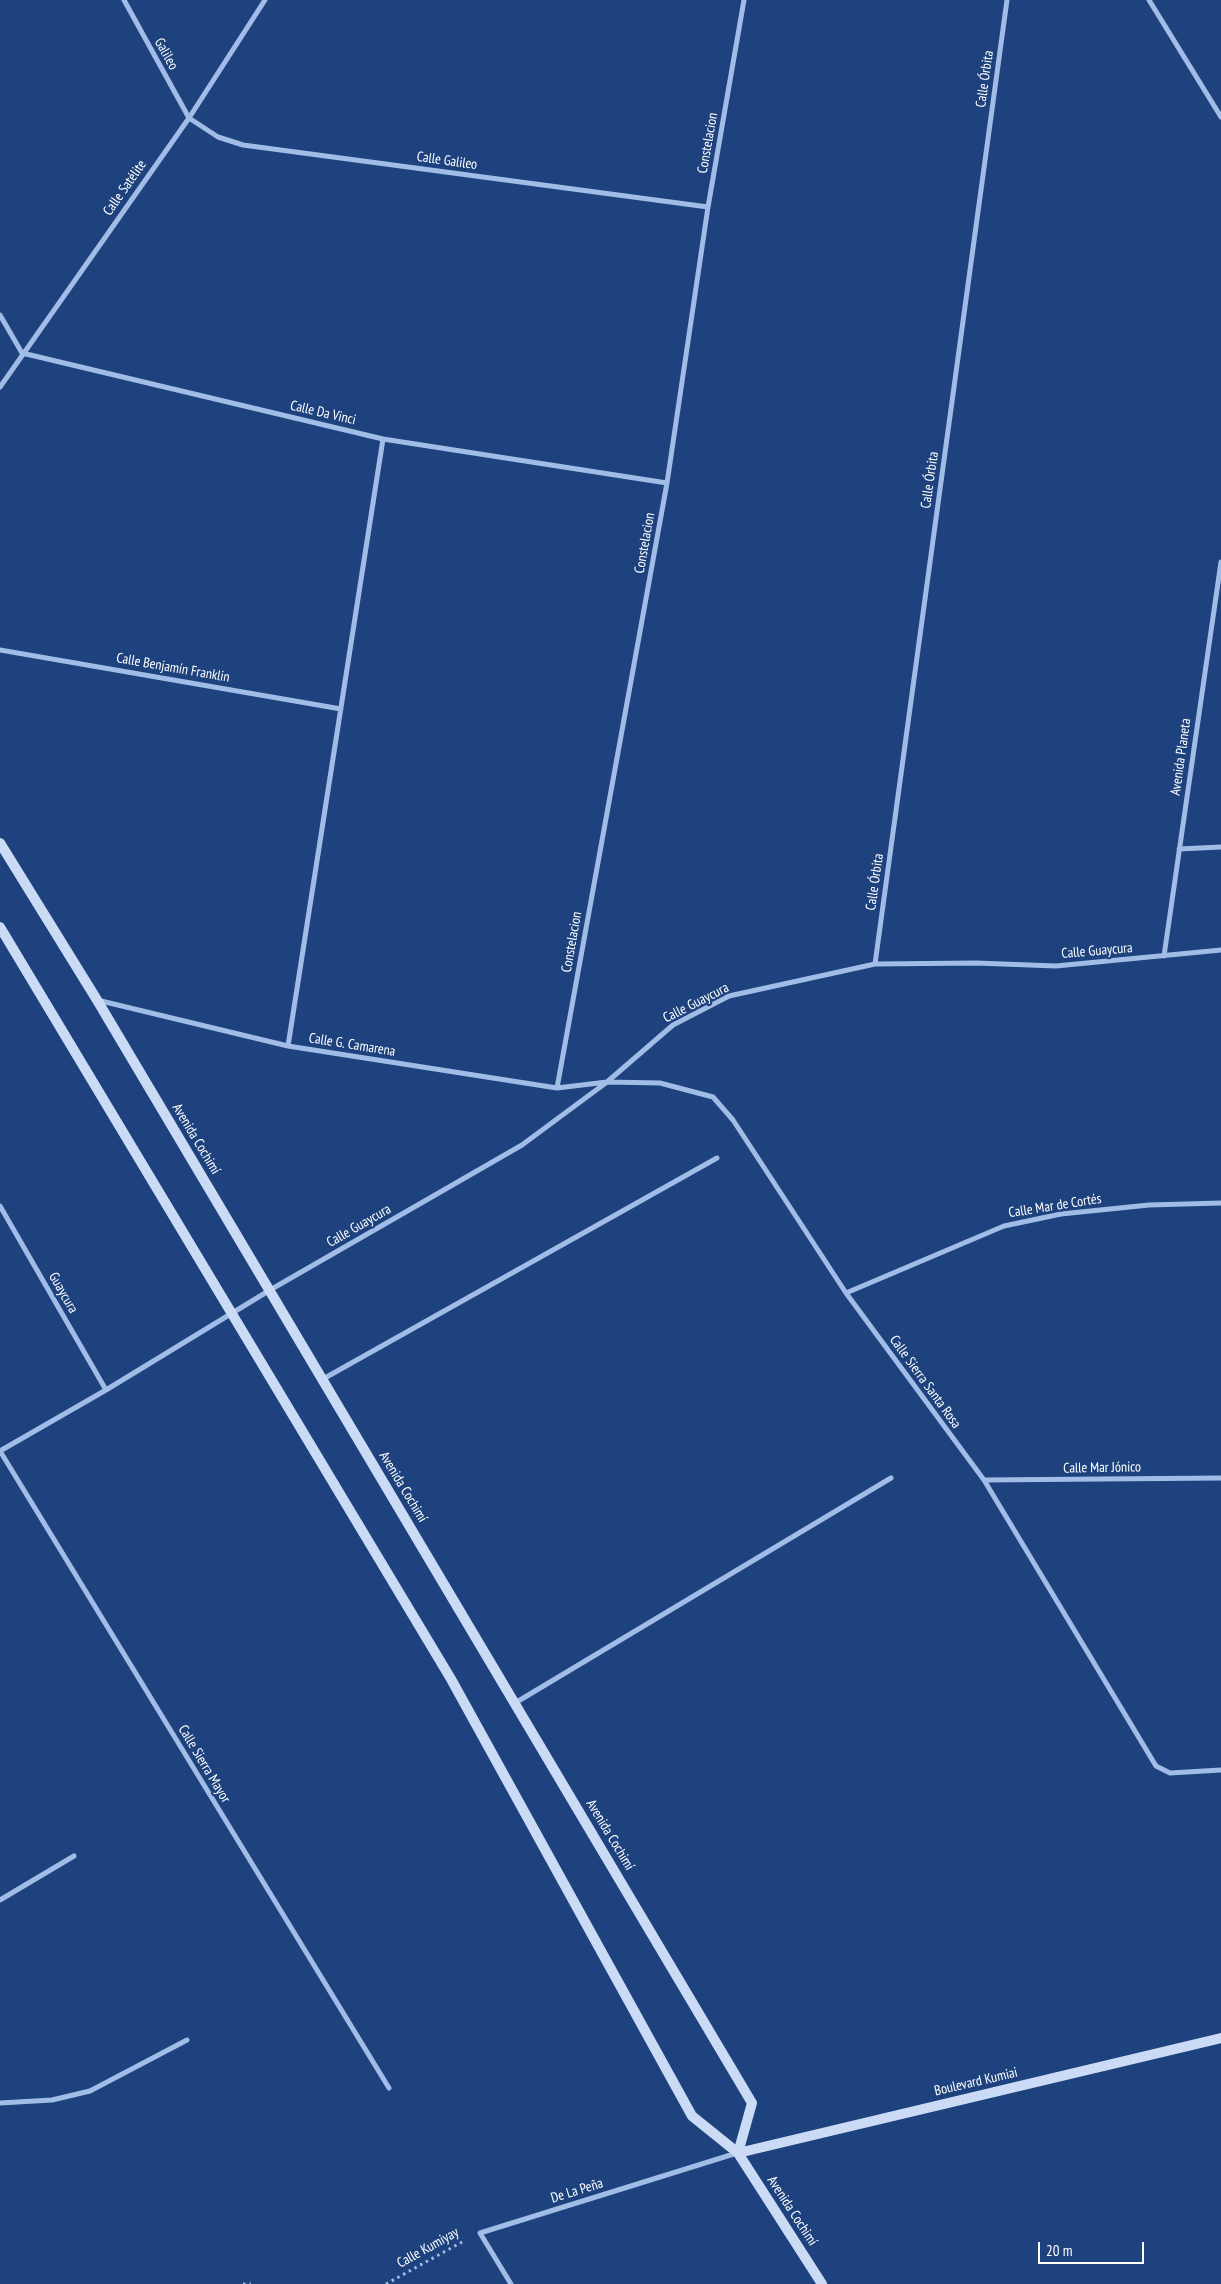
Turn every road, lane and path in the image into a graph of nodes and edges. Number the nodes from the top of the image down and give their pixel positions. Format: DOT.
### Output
graph roads {
  1 [pos="124,0"];
  2 [pos="265,0"];
  3 [pos="744,0"];
  4 [pos="1007,0"];
  5 [pos="1149,0"];
  6 [pos="1221,117"];
  7 [pos="189,118"];
  8 [pos="708,207"];
  9 [pos="0,314"];
  10 [pos="22,353"];
  11 [pos="0,388"];
  12 [pos="383,439"];
  13 [pos="667,483"];
  14 [pos="1221,562"];
  15 [pos="0,650"];
  16 [pos="341,709"];
  17 [pos="0,842"];
  18 [pos="1221,847"];
  19 [pos="1179,849"];
  20 [pos="0,927"];
  21 [pos="1221,950"];
  22 [pos="1164,956"];
  23 [pos="875,964"];
  24 [pos="97,1000"];
  25 [pos="288,1046"];
  26 [pos="607,1082"];
  27 [pos="557,1088"];
  28 [pos="717,1158"];
  29 [pos="1221,1203"];
  30 [pos="0,1206"];
  31 [pos="270,1290"];
  32 [pos="846,1293"];
  33 [pos="232,1313"];
  34 [pos="323,1379"];
  35 [pos="106,1390"];
  36 [pos="0,1451"];
  37 [pos="890,1478"];
  38 [pos="1221,1478"];
  39 [pos="984,1480"];
  40 [pos="515,1703"];
  41 [pos="1221,1770"];
  42 [pos="74,1856"];
  43 [pos="0,1900"];
  44 [pos="1221,2038"];
  45 [pos="188,2040"];
  46 [pos="389,2088"];
  47 [pos="0,2103"];
  48 [pos="738,2153"];
  49 [pos="480,2233"];
  50 [pos="243,2284"];
  51 [pos="251,2284"];
  52 [pos="386,2284"];
  53 [pos="511,2284"];
  54 [pos="822,2284"];
  1 -- 7 [label="street, Galileo"];
  2 -- 7 [label="street, Calle Satélite"];
  3 -- 8 [label="street, Constelacion"];
  4 -- 23 [label="street, Calle Órbita"];
  5 -- 6 [label="street"];
  7 -- 8 [label="street, Calle Galileo"];
  7 -- 10 [label="street, Calle Satélite"];
  8 -- 13 [label="street, Constelacion"];
  9 -- 10 [label="street"];
  10 -- 11 [label="street, Calle Satélite"];
  10 -- 12 [label="street, Calle Da Vinci"];
  12 -- 13 [label="street, Calle Da Vinci"];
  12 -- 16 [label="street"];
  13 -- 27 [label="street, Constelacion"];
  14 -- 19 [label="street, Avenida Planeta"];
  15 -- 16 [label="street, Calle Benjamín Franklin"];
  16 -- 25 [label="street"];
  17 -- 24 [label="street, Avenida Cochimí"];
  18 -- 19 [label="street"];
  19 -- 22 [label="street, Avenida Planeta"];
  20 -- 33 [label="street, Avenida Cochimí"];
  21 -- 22 [label="street, Calle Guaycura"];
  22 -- 23 [label="street, Calle Guaycura"];
  23 -- 26 [label="street, Calle Guaycura"];
  24 -- 25 [label="street, Calle G. Camarena"];
  24 -- 31 [label="street, Avenida Cochimí"];
  25 -- 27 [label="street, Calle G. Camarena"];
  26 -- 27 [label="street, Calle G. Camarena"];
  26 -- 31 [label="street, Calle Guaycura"];
  26 -- 32 [label="street, Calle Sierra Santa Rosa"];
  28 -- 34 [label="street"];
  29 -- 32 [label="street, Calle Mar de Cortés"];
  30 -- 35 [label="street, Guaycura"];
  31 -- 33 [label="street, Calle Guaycura"];
  31 -- 34 [label="street, Avenida Cochimí"];
  32 -- 39 [label="street, Calle Sierra Santa Rosa"];
  33 -- 35 [label="street, Calle Guaycura"];
  33 -- 48 [label="street, Avenida Cochimí"];
  34 -- 40 [label="street, Avenida Cochimí"];
  35 -- 36 [label="street"];
  36 -- 46 [label="street, Calle Sierra Mayor"];
  37 -- 40 [label="street"];
  38 -- 39 [label="street, Calle Mar Jónico"];
  39 -- 41 [label="street, Calle Sierra Santa Rosa"];
  40 -- 48 [label="street, Avenida Cochimí"];
  42 -- 43 [label="street"];
  44 -- 48 [label="street, Boulevard Kumiai"];
  45 -- 47 [label="street"];
  48 -- 49 [label="street, De La Peña"];
  48 -- 54 [label="street, Avenida Cochimí"];
  49 -- 52 [label="path, Calle Kumiyay"];
  49 -- 53 [label="street"];
  50 -- 51 [label="path"];
}
